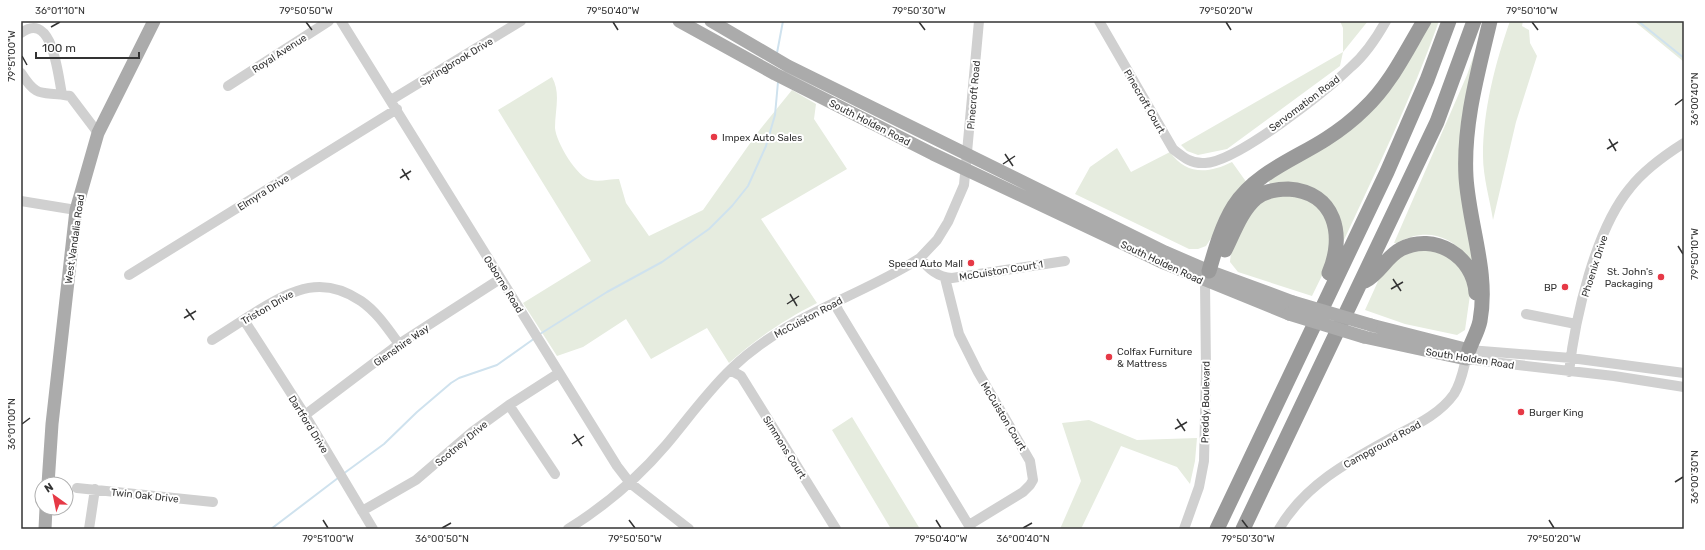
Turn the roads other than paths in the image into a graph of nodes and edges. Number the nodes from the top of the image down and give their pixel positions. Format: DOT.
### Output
graph roads {
  1 [pos="154,21"];
  2 [pos="329,21"];
  3 [pos="340,21"];
  4 [pos="520,21"];
  5 [pos="678,21"];
  6 [pos="711,21"];
  7 [pos="979,21"];
  8 [pos="1099,21"];
  9 [pos="1386,21"];
  10 [pos="1424,21"];
  11 [pos="1449,21"];
  12 [pos="1474,21"];
  13 [pos="1490,21"];
  14 [pos="21,33"];
  15 [pos="21,73"];
  16 [pos="228,86"];
  17 [pos="62,94"];
  18 [pos="391,100"];
  19 [pos="396,109"];
  20 [pos="98,133"];
  21 [pos="1684,143"];
  22 [pos="968,155"];
  23 [pos="1206,163"];
  24 [pos="967,170"];
  25 [pos="21,201"];
  26 [pos="76,210"];
  27 [pos="920,258"];
  28 [pos="1065,261"];
  29 [pos="129,275"];
  30 [pos="1207,277"];
  31 [pos="945,278"];
  32 [pos="500,279"];
  33 [pos="1361,283"];
  34 [pos="835,302"];
  35 [pos="1291,308"];
  36 [pos="1526,314"];
  37 [pos="244,320"];
  38 [pos="1314,323"];
  39 [pos="1576,324"];
  40 [pos="212,340"];
  41 [pos="399,344"];
  42 [pos="1467,354"];
  43 [pos="1570,358"];
  44 [pos="730,370"];
  45 [pos="1569,372"];
  46 [pos="559,373"];
  47 [pos="1684,373"];
  48 [pos="1684,387"];
  49 [pos="509,405"];
  50 [pos="305,415"];
  51 [pos="555,474"];
  52 [pos="49,476"];
  53 [pos="630,483"];
  54 [pos="78,488"];
  55 [pos="95,489"];
  56 [pos="213,502"];
  57 [pos="362,511"];
  58 [pos="45,516"];
  59 [pos="970,527"];
  60 [pos="44,529"];
  61 [pos="90,529"];
  62 [pos="373,529"];
  63 [pos="568,529"];
  64 [pos="689,529"];
  65 [pos="836,529"];
  66 [pos="1184,529"];
  67 [pos="1217,529"];
  68 [pos="1243,529"];
  69 [pos="1280,529"];
  1 -- 20 [label="main road, West Vandalia Road"];
  2 -- 16 [label="street, Royal Avenue"];
  3 -- 18 [label="street, Osborne Road"];
  4 -- 18 [label="street, Springbrook Drive"];
  5 -- 24 [label="main road, South Holden Road"];
  6 -- 22 [label="main road, South Holden Road"];
  7 -- 22 [label="street, Pinecroft Road"];
  8 -- 23 [label="street, Pinecroft Court"];
  9 -- 23 [label="street, Servomation Road"];
  10 -- 30 [label="highway"];
  11 -- 38 [label="highway"];
  12 -- 33 [label="highway"];
  13 -- 42 [label="highway"];
  14 -- 17 [label="street"];
  15 -- 17 [label="street"];
  17 -- 20 [label="street"];
  18 -- 19 [label="street, Osborne Road"];
  19 -- 29 [label="street, Elmyra Drive"];
  19 -- 32 [label="street, Osborne Road"];
  20 -- 26 [label="main road, West Vandalia Road"];
  21 -- 39 [label="street, Phoenix Drive"];
  22 -- 24 [label="street, Pinecroft Road"];
  22 -- 30 [label="main road, South Holden Road"];
  24 -- 27 [label="street, McCuiston Road"];
  24 -- 30 [label="main road, South Holden Road"];
  25 -- 26 [label="street"];
  26 -- 52 [label="main road, West Vandalia Road"];
  27 -- 31 [label="street, McCuiston Court 1"];
  27 -- 34 [label="street, McCuiston Road"];
  28 -- 31 [label="street, McCuiston Court 1"];
  30 -- 35 [label="main road, South Holden Road"];
  30 -- 38 [label="highway"];
  30 -- 66 [label="street, Preddy Boulevard"];
  31 -- 59 [label="street, McCuiston Court"];
  32 -- 41 [label="street, Glenshire Way"];
  32 -- 46 [label="street, Osborne Road"];
  33 -- 42 [label="highway"];
  33 -- 68 [label="highway"];
  34 -- 44 [label="street, McCuiston Road"];
  34 -- 59 [label="street, McCuiston Court"];
  35 -- 42 [label="main road, South Holden Road, bridge"];
  35 -- 42 [label="main road, South Holden Road, bridge"];
  36 -- 39 [label="street"];
  37 -- 40 [label="street, Triston Drive"];
  37 -- 41 [label="street, Triston Drive"];
  37 -- 50 [label="street, Dartford Drive"];
  38 -- 67 [label="highway"];
  39 -- 43 [label="street, Phoenix Drive"];
  41 -- 50 [label="street, Glenshire Way"];
  42 -- 43 [label="street, South Holden Road"];
  42 -- 45 [label="street, South Holden Road"];
  42 -- 69 [label="street, Campground Road"];
  43 -- 45 [label="street, Phoenix Drive"];
  43 -- 47 [label="street, South Holden Road"];
  44 -- 53 [label="street, McCuiston Road"];
  44 -- 65 [label="street, Simmons Court"];
  45 -- 48 [label="street, South Holden Road"];
  46 -- 49 [label="street, Scotney Drive"];
  46 -- 53 [label="street, Osborne Road"];
  49 -- 51 [label="street"];
  49 -- 57 [label="street, Scotney Drive"];
  50 -- 57 [label="street, Dartford Drive"];
  53 -- 63 [label="street, McCuiston Road"];
  53 -- 64 [label="street, Osborne Road"];
  54 -- 55 [label="street, Twin Oak Drive"];
  55 -- 56 [label="street, Twin Oak Drive"];
  55 -- 61 [label="street"];
  57 -- 62 [label="street, Dartford Drive"];
  58 -- 60 [label="main road"];
}
